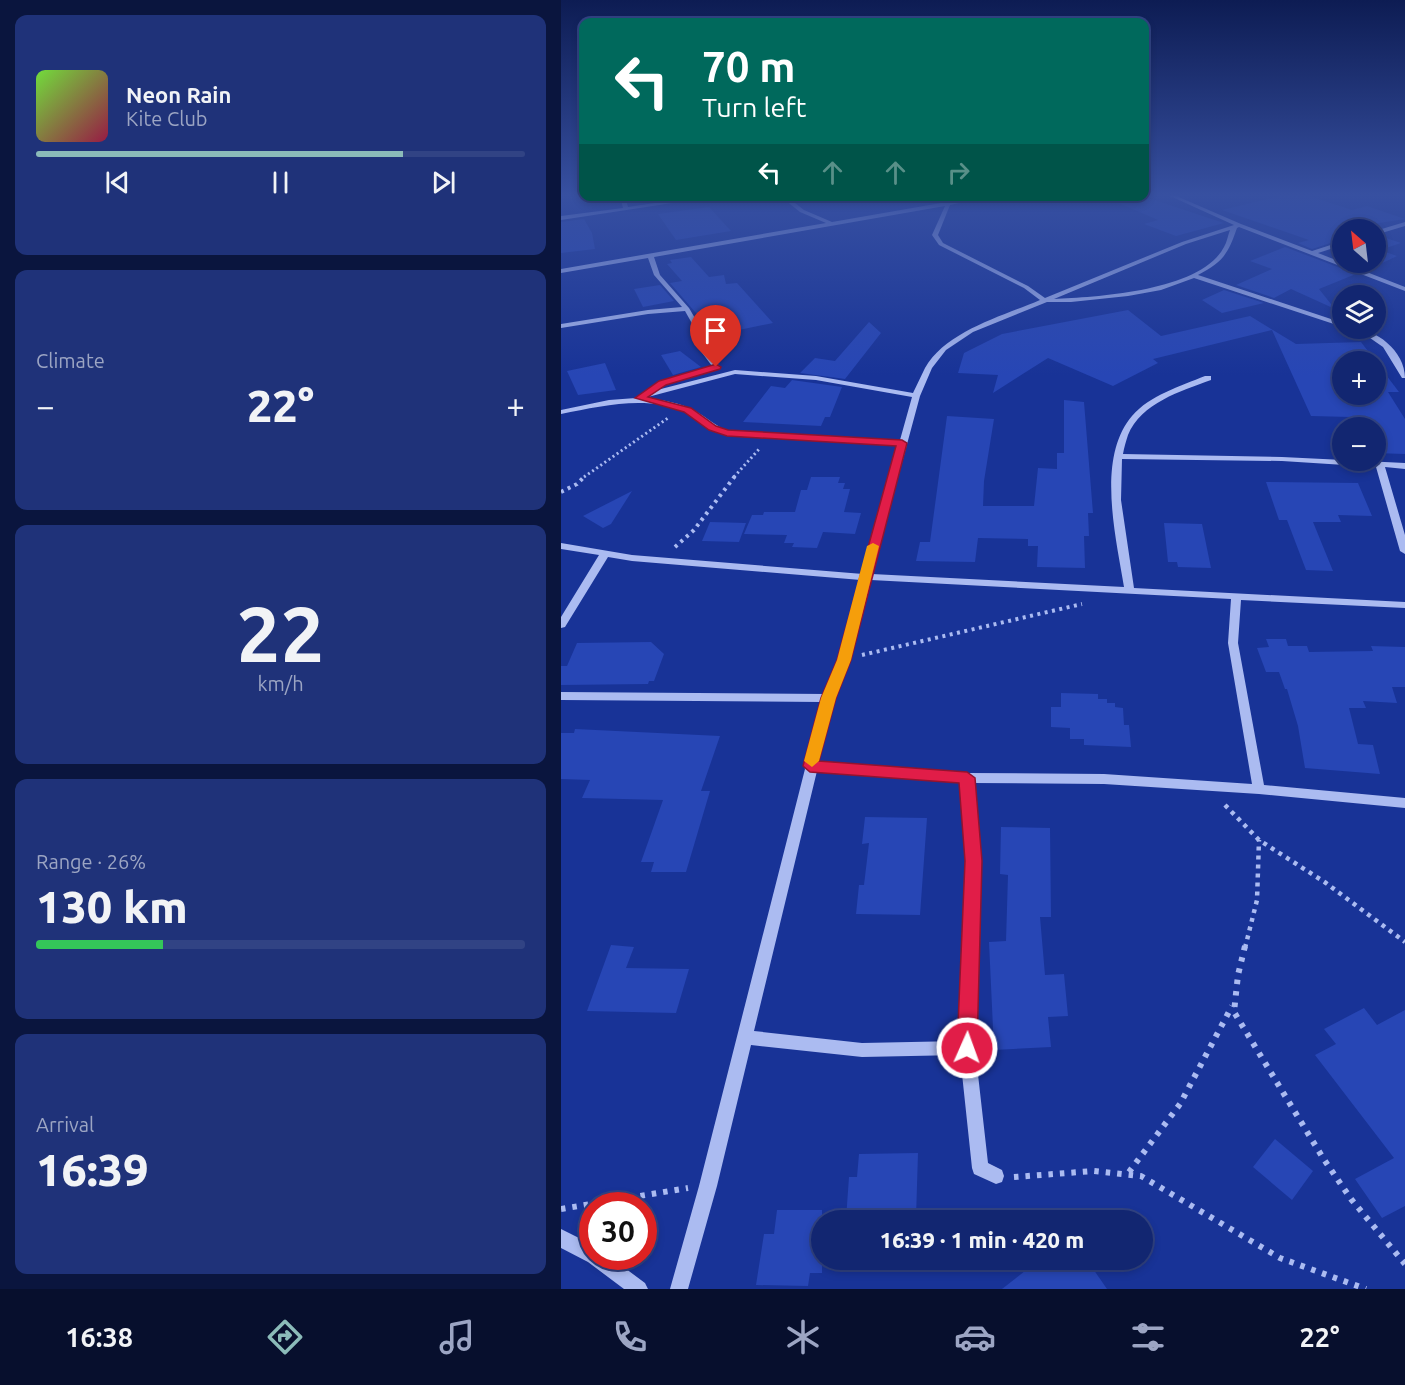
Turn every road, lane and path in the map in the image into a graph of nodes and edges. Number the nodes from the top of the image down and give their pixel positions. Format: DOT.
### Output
graph roads {
  1 [pos="662,255"];
  2 [pos="964,255"];
  3 [pos="1155,255"];
  4 [pos="1222,255"];
  5 [pos="1319,255"];
  6 [pos="651,257"];
  7 [pos="561,271"];
  8 [pos="1194,276"];
  9 [pos="1405,289"];
  10 [pos="1045,301"];
  11 [pos="687,309"];
  12 [pos="1332,321"];
  13 [pos="561,326"];
  14 [pos="1380,339"];
  15 [pos="1405,376"];
  16 [pos="1208,378"];
  17 [pos="917,396"];
  18 [pos="642,397"];
  19 [pos="675,406"];
  20 [pos="561,412"];
  21 [pos="771,436"];
  22 [pos="902,443"];
  23 [pos="1118,456"];
  24 [pos="1332,463"];
  25 [pos="1386,465"];
  26 [pos="1405,466"];
  27 [pos="1382,471"];
  28 [pos="561,492"];
  29 [pos="561,546"];
  30 [pos="1405,551"];
  31 [pos="605,555"];
  32 [pos="654,560"];
  33 [pos="865,577"];
  34 [pos="1129,589"];
  35 [pos="1236,595"];
  36 [pos="1092,601"];
  37 [pos="1405,605"];
  38 [pos="561,625"];
  39 [pos="844,660"];
  40 [pos="561,696"];
  41 [pos="829,698"];
  42 [pos="810,766"];
  43 [pos="967,778"];
  44 [pos="1209,786"];
  45 [pos="1259,789"];
  46 [pos="1405,803"];
  47 [pos="1259,840"];
  48 [pos="1405,942"];
  49 [pos="1233,1004"];
  50 [pos="744,1037"];
  51 [pos="967,1048"];
  52 [pos="1129,1172"];
  53 [pos="996,1176"];
  54 [pos="708,1186"];
  55 [pos="561,1209"];
  56 [pos="561,1238"];
  57 [pos="579,1248"];
  58 [pos="1405,1264"];
  59 [pos="613,1270"];
  60 [pos="639,1289"];
  61 [pos="679,1289"];
  62 [pos="1366,1289"];
  1 -- 6 [label="street"];
  2 -- 10 [label="street"];
  3 -- 10 [label="street"];
  4 -- 8 [label="street"];
  5 -- 9 [label="street"];
  6 -- 7 [label="street"];
  6 -- 11 [label="street"];
  8 -- 10 [label="street"];
  8 -- 12 [label="street"];
  10 -- 17 [label="street"];
  11 -- 13 [label="street"];
  11 -- 18 [label="street"];
  14 -- 15 [label="street"];
  16 -- 23 [label="street"];
  17 -- 18 [label="street"];
  17 -- 22 [label="street"];
  18 -- 19 [label="street"];
  18 -- 20 [label="street"];
  19 -- 21 [label="street"];
  19 -- 28 [label="path"];
  21 -- 22 [label="street"];
  21 -- 32 [label="path"];
  22 -- 33 [label="street"];
  23 -- 24 [label="street"];
  23 -- 34 [label="street"];
  25 -- 26 [label="street"];
  27 -- 30 [label="street"];
  29 -- 31 [label="street"];
  31 -- 32 [label="street"];
  31 -- 38 [label="street"];
  32 -- 33 [label="street"];
  33 -- 34 [label="street"];
  33 -- 39 [label="street"];
  34 -- 35 [label="street"];
  35 -- 37 [label="street"];
  35 -- 45 [label="street"];
  36 -- 39 [label="path"];
  39 -- 41 [label="street"];
  40 -- 41 [label="street"];
  41 -- 42 [label="street"];
  42 -- 43 [label="street"];
  42 -- 50 [label="street"];
  43 -- 44 [label="street"];
  43 -- 51 [label="street"];
  44 -- 45 [label="street"];
  44 -- 47 [label="path"];
  45 -- 46 [label="street"];
  47 -- 48 [label="path"];
  47 -- 49 [label="path"];
  49 -- 52 [label="path"];
  49 -- 58 [label="path"];
  50 -- 51 [label="street"];
  50 -- 54 [label="street"];
  51 -- 53 [label="street"];
  52 -- 53 [label="path"];
  52 -- 62 [label="path"];
  54 -- 55 [label="path"];
  54 -- 61 [label="street"];
  56 -- 57 [label="street"];
  59 -- 60 [label="street"];
}
